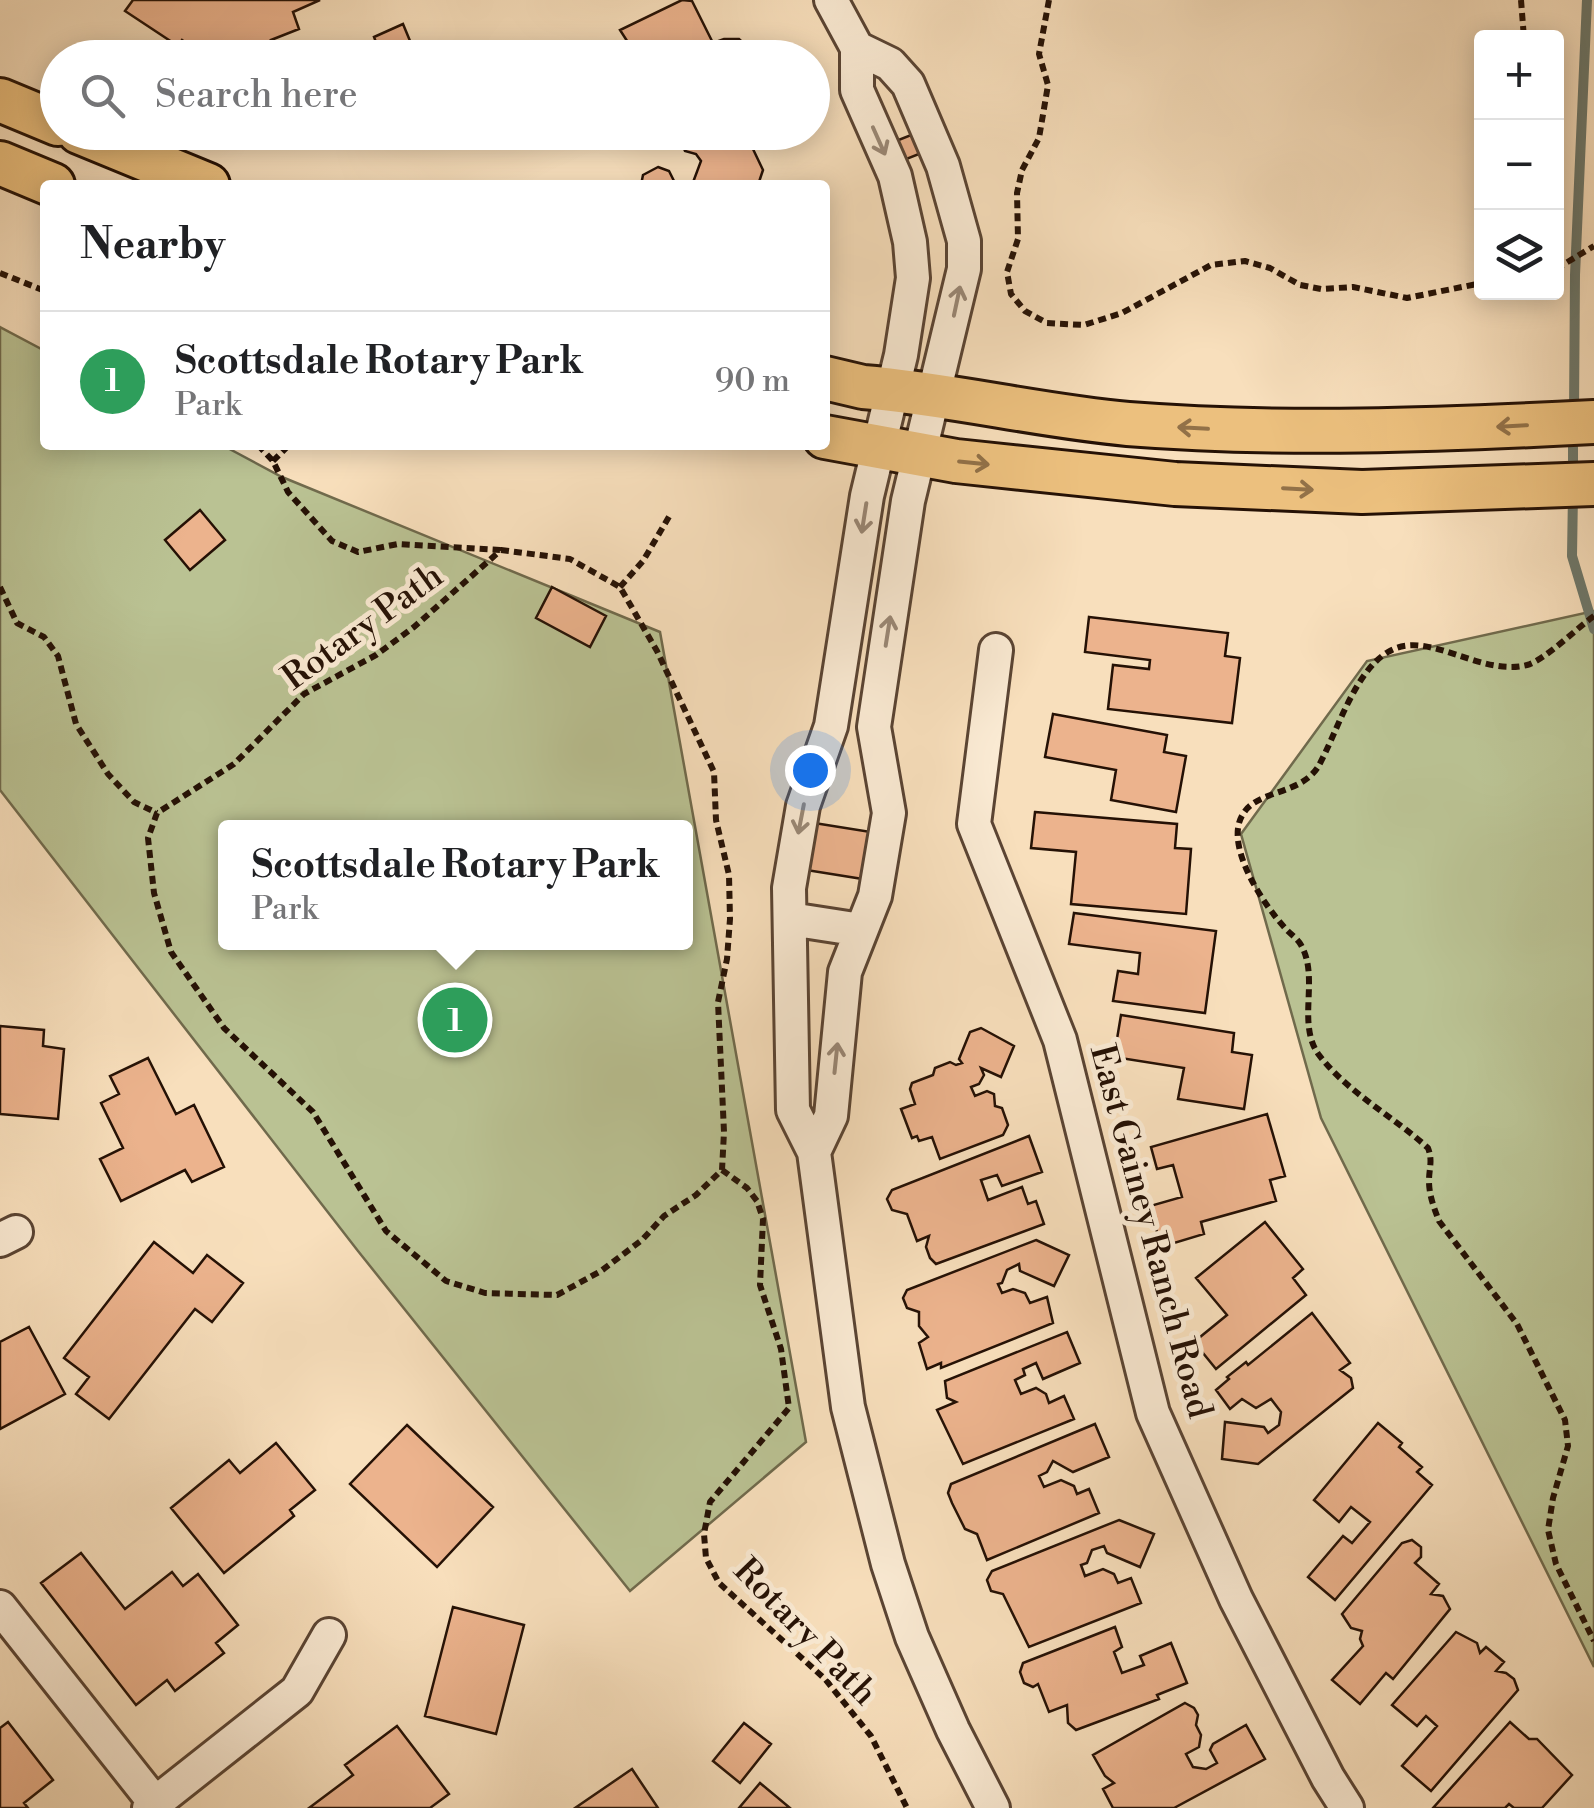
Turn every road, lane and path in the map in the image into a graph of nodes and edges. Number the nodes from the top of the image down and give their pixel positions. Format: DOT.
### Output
graph roads {
  1 [pos="831,0"];
  2 [pos="1049,0"];
  3 [pos="1521,0"];
  4 [pos="1523,30"];
  5 [pos="856,48"];
  6 [pos="0,100"];
  7 [pos="40,117"];
  8 [pos="123,150"];
  9 [pos="0,163"];
  10 [pos="41,180"];
  11 [pos="196,180"];
  12 [pos="949,187"];
  13 [pos="901,202"];
  14 [pos="1594,246"];
  15 [pos="1564,264"];
  16 [pos="0,273"];
  17 [pos="1474,285"];
  18 [pos="40,288"];
  19 [pos="830,379"];
  20 [pos="892,389"];
  21 [pos="934,396"];
  22 [pos="1594,422"];
  23 [pos="830,438"];
  24 [pos="263,450"];
  25 [pos="283,450"];
  26 [pos="899,451"];
  27 [pos="273,461"];
  28 [pos="1594,484"];
  29 [pos="670,514"];
  30 [pos="501,550"];
  31 [pos="0,587"];
  32 [pos="620,587"];
  33 [pos="1594,616"];
  34 [pos="996,650"];
  35 [pos="831,726"];
  36 [pos="874,728"];
  37 [pos="157,814"];
  38 [pos="790,919"];
  39 [pos="862,930"];
  40 [pos="814,1152"];
  41 [pos="722,1170"];
  42 [pos="0,1607"];
  43 [pos="329,1635"];
  44 [pos="1594,1642"];
  45 [pos="152,1806"];
  46 [pos="907,1808"];
  47 [pos="994,1808"];
  48 [pos="1347,1808"];
  1 -- 5 [label="street"];
  2 -- 17 [label="path"];
  3 -- 4 [label="path"];
  5 -- 12 [label="street"];
  5 -- 13 [label="street, one-way"];
  6 -- 7 [label="main road"];
  8 -- 11 [label="main road"];
  9 -- 10 [label="main road"];
  12 -- 13 [label="street"];
  21 -- 12 [label="street, one-way"];
  13 -- 20 [label="street"];
  14 -- 15 [label="path"];
  16 -- 18 [label="path"];
  19 -- 20 [label="main road"];
  20 -- 21 [label="main road"];
  20 -- 26 [label="street"];
  22 -- 21 [label="main road, one-way"];
  21 -- 26 [label="street"];
  23 -- 26 [label="main road"];
  24 -- 27 [label="path, Rotary Path"];
  25 -- 27 [label="path"];
  26 -- 28 [label="main road, one-way"];
  26 -- 35 [label="street, one-way"];
  36 -- 26 [label="street, one-way"];
  27 -- 30 [label="path, Rotary Path"];
  29 -- 32 [label="path"];
  30 -- 32 [label="path, Rotary Path"];
  30 -- 37 [label="path, Rotary Path"];
  31 -- 37 [label="path"];
  32 -- 41 [label="path, Rotary Path"];
  33 -- 44 [label="path"];
  34 -- 48 [label="street, East Gainey Ranch Road"];
  35 -- 36 [label="street"];
  35 -- 38 [label="street, one-way"];
  36 -- 39 [label="street"];
  37 -- 41 [label="path"];
  38 -- 39 [label="street"];
  38 -- 40 [label="street"];
  40 -- 39 [label="street, one-way"];
  40 -- 47 [label="street"];
  41 -- 46 [label="path, Rotary Path"];
  42 -- 45 [label="street"];
  43 -- 45 [label="street"];
}
